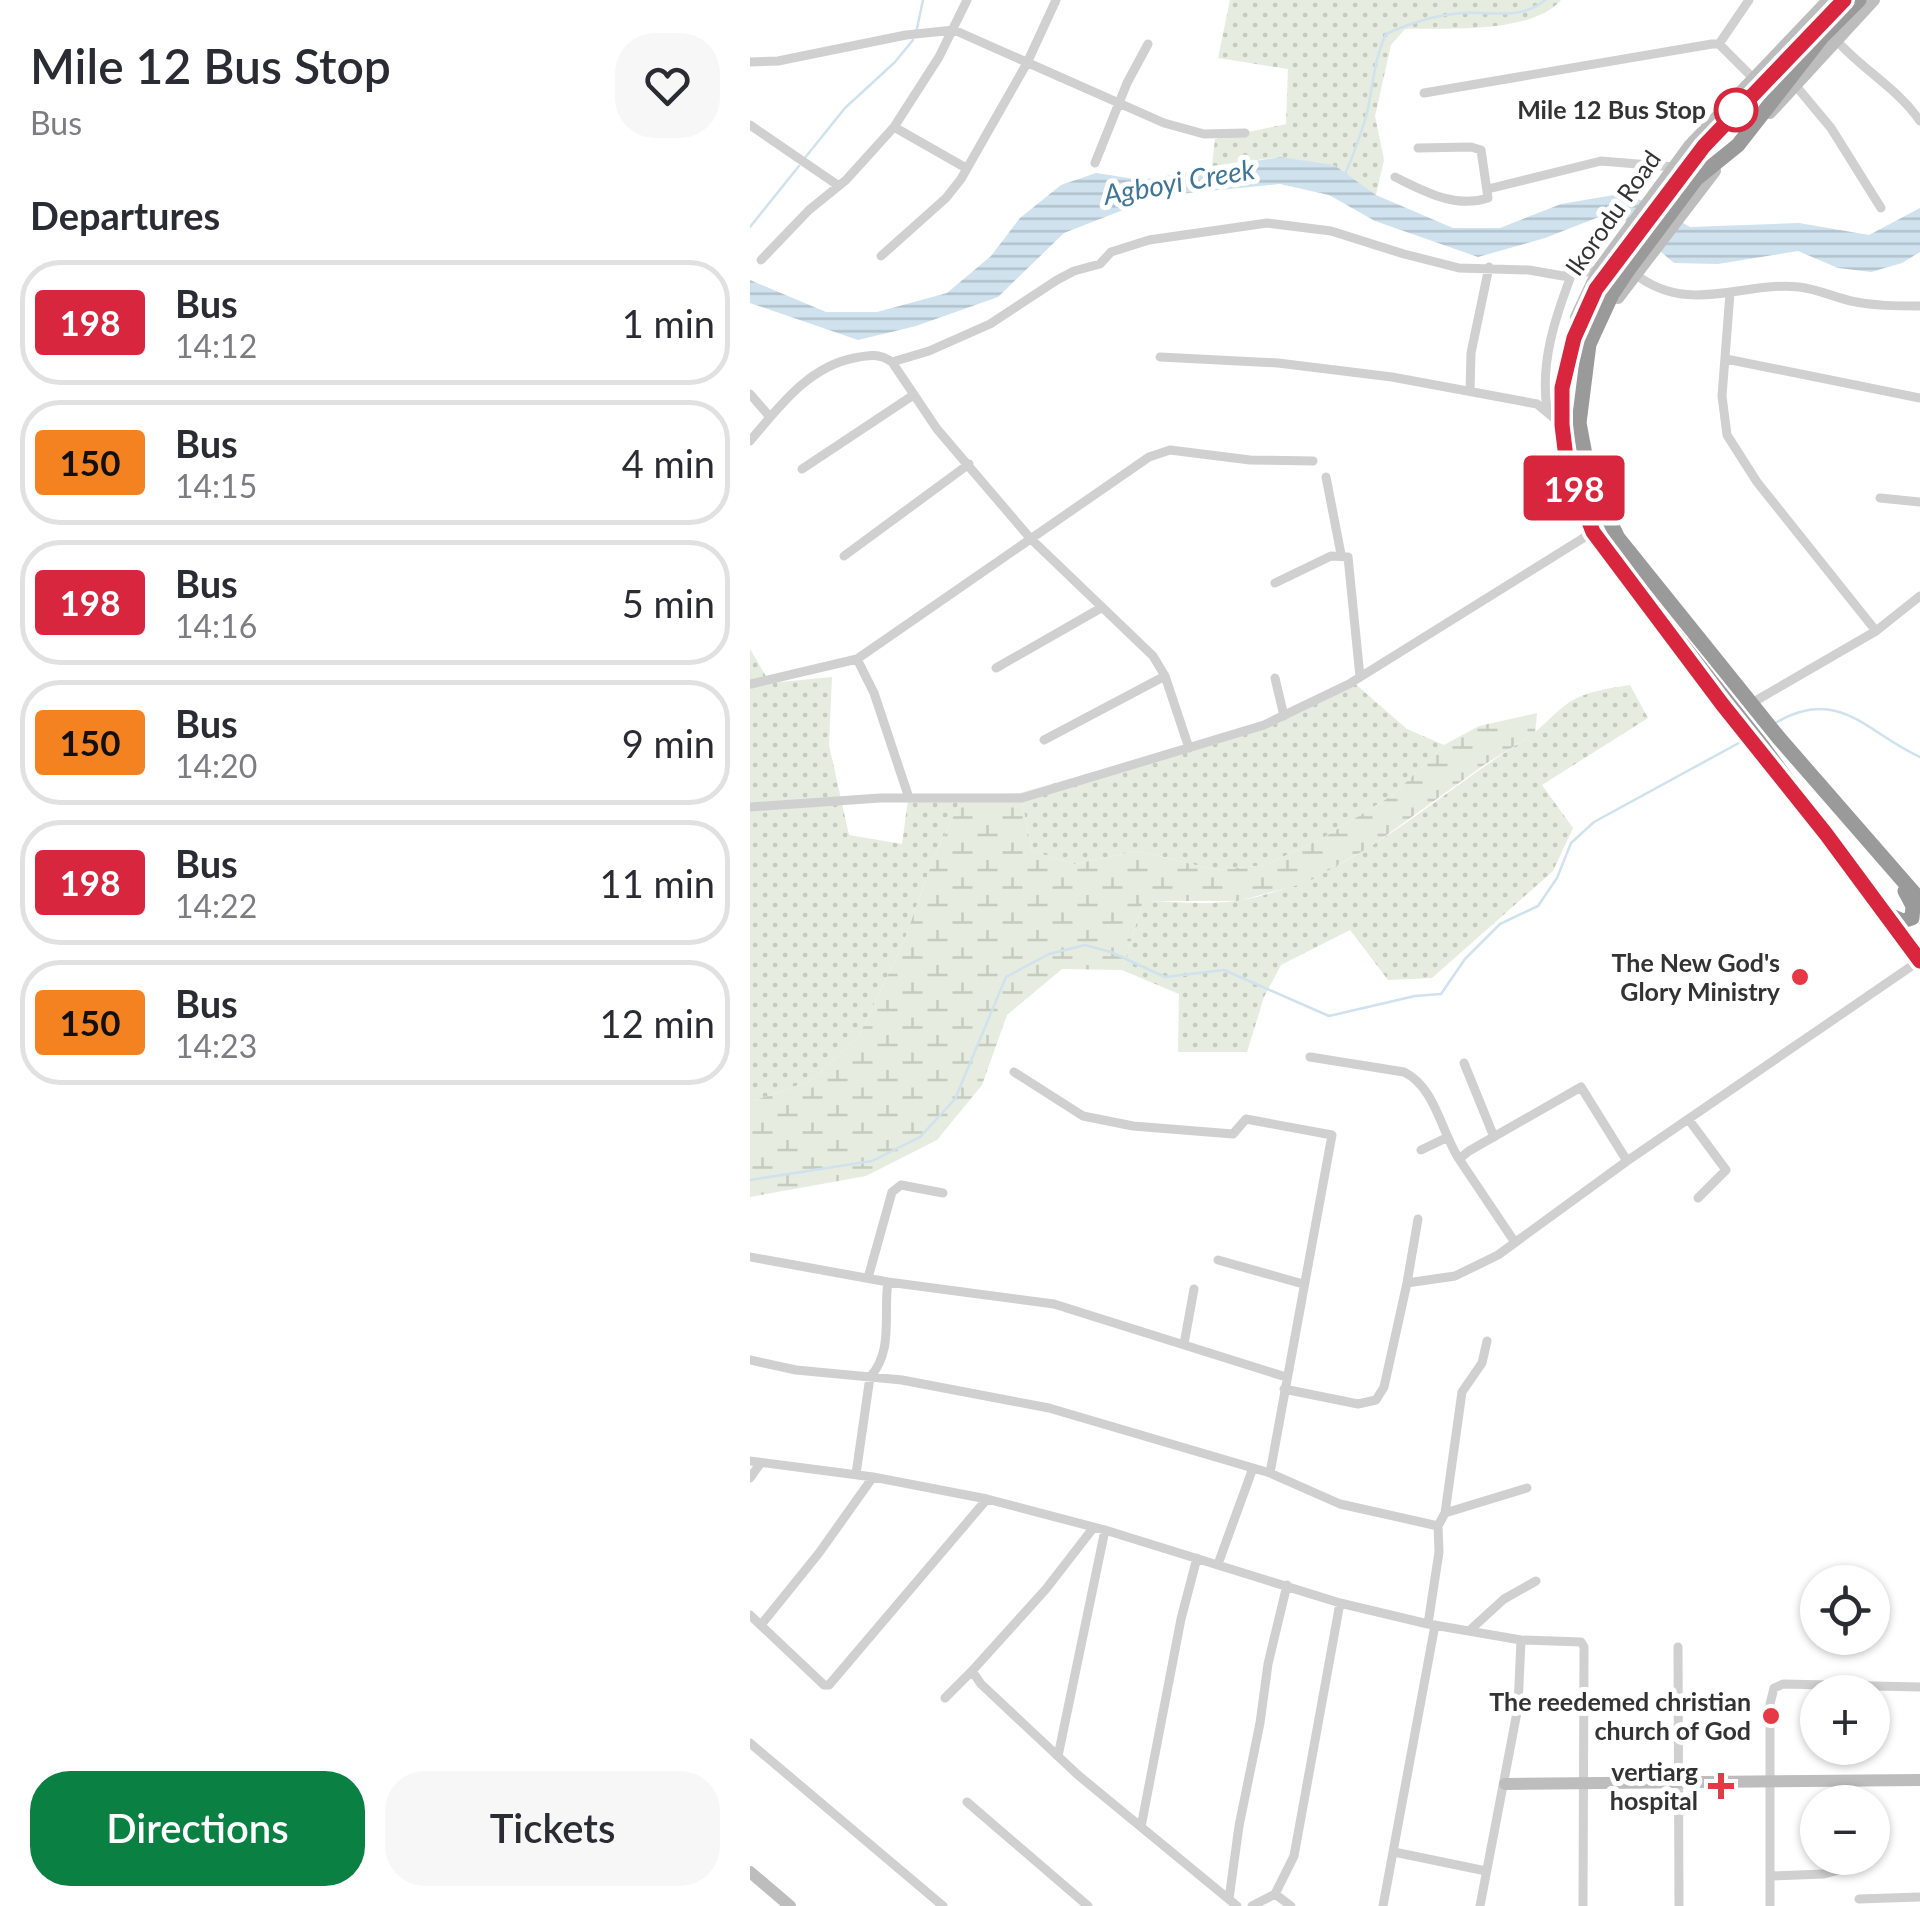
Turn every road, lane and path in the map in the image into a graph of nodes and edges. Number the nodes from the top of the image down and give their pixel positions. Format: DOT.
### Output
graph roads {
  1 [pos="967,0"];
  2 [pos="1056,0"];
  3 [pos="1749,0"];
  4 [pos="1828,0"];
  5 [pos="1844,0"];
  6 [pos="1859,0"];
  7 [pos="1874,0"];
  8 [pos="954,30"];
  9 [pos="1836,40"];
  10 [pos="1148,44"];
  11 [pos="1719,44"];
  12 [pos="750,62"];
  13 [pos="1027,63"];
  14 [pos="1752,78"];
  15 [pos="1796,86"];
  16 [pos="1424,93"];
  17 [pos="1120,105"];
  18 [pos="1735,112"];
  19 [pos="1920,121"];
  20 [pos="750,125"];
  21 [pos="894,127"];
  22 [pos="1245,133"];
  23 [pos="1738,145"];
  24 [pos="1418,148"];
  25 [pos="1095,163"];
  26 [pos="966,168"];
  27 [pos="1674,168"];
  28 [pos="1395,177"];
  29 [pos="839,186"];
  30 [pos="1488,189"];
  31 [pos="1671,199"];
  32 [pos="1881,208"];
  33 [pos="1635,247"];
  34 [pos="881,256"];
  35 [pos="761,260"];
  36 [pos="1489,267"];
  37 [pos="1598,270"];
  38 [pos="1635,274"];
  39 [pos="1571,276"];
  40 [pos="1730,293"];
  41 [pos="1920,306"];
  42 [pos="1160,357"];
  43 [pos="1726,359"];
  44 [pos="892,362"];
  45 [pos="1584,368"];
  46 [pos="1562,388"];
  47 [pos="1470,392"];
  48 [pos="750,394"];
  49 [pos="912,396"];
  50 [pos="1920,398"];
  51 [pos="1546,409"];
  52 [pos="770,417"];
  53 [pos="1562,425"];
  54 [pos="750,441"];
  55 [pos="1313,461"];
  56 [pos="969,464"];
  57 [pos="802,469"];
  58 [pos="1326,477"];
  59 [pos="1880,498"];
  60 [pos="1920,502"];
  61 [pos="1593,532"];
  62 [pos="1030,538"];
  63 [pos="1341,554"];
  64 [pos="844,556"];
  65 [pos="1275,583"];
  66 [pos="1920,596"];
  67 [pos="1101,608"];
  68 [pos="1876,631"];
  69 [pos="857,659"];
  70 [pos="996,668"];
  71 [pos="1165,676"];
  72 [pos="1360,676"];
  73 [pos="1275,678"];
  74 [pos="752,684"];
  75 [pos="1753,714"];
  76 [pos="1284,716"];
  77 [pos="1044,740"];
  78 [pos="1771,742"];
  79 [pos="1189,748"];
  80 [pos="908,798"];
  81 [pos="750,807"];
  82 [pos="1878,848"];
  83 [pos="1920,900"];
  84 [pos="1884,911"];
  85 [pos="1920,961"];
  86 [pos="1310,1057"];
  87 [pos="1464,1062"];
  88 [pos="1014,1072"];
  89 [pos="1689,1120"];
  90 [pos="1494,1137"];
  91 [pos="1446,1138"];
  92 [pos="1421,1150"];
  93 [pos="1460,1159"];
  94 [pos="1627,1161"];
  95 [pos="943,1193"];
  96 [pos="1698,1198"];
  97 [pos="1418,1219"];
  98 [pos="1514,1241"];
  99 [pos="750,1257"];
  100 [pos="1218,1260"];
  101 [pos="868,1278"];
  102 [pos="888,1282"];
  103 [pos="1407,1282"];
  104 [pos="1303,1284"];
  105 [pos="1194,1289"];
  106 [pos="1487,1341"];
  107 [pos="1184,1344"];
  108 [pos="750,1360"];
  109 [pos="870,1377"];
  110 [pos="1286,1377"];
  111 [pos="1284,1389"];
  112 [pos="755,1463"];
  113 [pos="1253,1468"];
  114 [pos="1270,1472"];
  115 [pos="856,1474"];
  116 [pos="874,1477"];
  117 [pos="750,1478"];
  118 [pos="1526,1488"];
  119 [pos="987,1499"];
  120 [pos="1445,1513"];
  121 [pos="1438,1526"];
  122 [pos="1099,1529"];
  123 [pos="1197,1558"];
  124 [pos="1218,1564"];
  125 [pos="1536,1581"];
  126 [pos="1286,1585"];
  127 [pos="1340,1603"];
  128 [pos="750,1616"];
  129 [pos="761,1625"];
  130 [pos="1432,1625"];
  131 [pos="1470,1630"];
  132 [pos="1521,1640"];
  133 [pos="1678,1647"];
  134 [pos="972,1671"];
  135 [pos="1920,1687"];
  136 [pos="945,1698"];
  137 [pos="750,1743"];
  138 [pos="1058,1756"];
  139 [pos="1678,1780"];
  140 [pos="1920,1780"];
  141 [pos="1582,1782"];
  142 [pos="1770,1782"];
  143 [pos="1505,1784"];
  144 [pos="967,1802"];
  145 [pos="1142,1828"];
  146 [pos="1394,1852"];
  147 [pos="1486,1871"];
  148 [pos="750,1872"];
  149 [pos="1800,1875"];
  150 [pos="1771,1876"];
  151 [pos="1276,1894"];
  152 [pos="1920,1897"];
  153 [pos="1859,1898"];
  154 [pos="1233,1903"];
  155 [pos="790,1906"];
  156 [pos="943,1906"];
  157 [pos="1088,1906"];
  158 [pos="1252,1906"];
  159 [pos="1291,1906"];
  160 [pos="1384,1906"];
  161 [pos="1480,1906"];
  162 [pos="1583,1906"];
  163 [pos="1678,1906"];
  164 [pos="1770,1906"];
  1 -- 8 [label="street"];
  2 -- 13 [label="street"];
  3 -- 11 [label="street"];
  4 -- 14 [label="street, Ikorodu Road"];
  5 -- 18 [label="highway, Ikorodu Road"];
  6 -- 23 [label="highway, Ikorodu Road"];
  7 -- 9 [label="street, Ikorodu Road"];
  8 -- 12 [label="street"];
  8 -- 13 [label="street"];
  8 -- 21 [label="street"];
  9 -- 15 [label="street, Ikorodu Road"];
  9 -- 19 [label="street"];
  10 -- 17 [label="street"];
  11 -- 14 [label="street"];
  11 -- 16 [label="street"];
  13 -- 17 [label="street"];
  13 -- 26 [label="street"];
  14 -- 18 [label="highway"];
  14 -- 27 [label="street, Ikorodu Road"];
  15 -- 23 [label="street, Ikorodu Road"];
  15 -- 32 [label="street"];
  17 -- 22 [label="street"];
  17 -- 25 [label="street"];
  18 -- 31 [label="highway, Ikorodu Road"];
  20 -- 29 [label="street"];
  21 -- 26 [label="street"];
  21 -- 29 [label="street"];
  23 -- 31 [label="highway, Ikorodu Road"];
  24 -- 30 [label="street"];
  26 -- 34 [label="street"];
  27 -- 30 [label="street"];
  27 -- 31 [label="street, Ikorodu Road"];
  28 -- 30 [label="street"];
  29 -- 35 [label="street"];
  31 -- 33 [label="highway, Ikorodu Road"];
  33 -- 37 [label="street, Ikorodu Road"];
  33 -- 38 [label="street, Ikorodu Road"];
  33 -- 45 [label="highway, Ikorodu Road"];
  33 -- 46 [label="highway, Ikorodu Road"];
  36 -- 39 [label="street"];
  36 -- 44 [label="street"];
  36 -- 47 [label="street"];
  37 -- 39 [label="street"];
  37 -- 46 [label="street, Ikorodu Road"];
  38 -- 40 [label="street"];
  38 -- 45 [label="street, Ikorodu Road"];
  39 -- 51 [label="street"];
  40 -- 41 [label="street"];
  40 -- 43 [label="street"];
  42 -- 47 [label="street"];
  43 -- 50 [label="street"];
  43 -- 68 [label="street"];
  44 -- 49 [label="street"];
  44 -- 52 [label="street"];
  45 -- 75 [label="highway, Ikorodu Road"];
  46 -- 53 [label="highway, Ikorodu Road"];
  47 -- 51 [label="street"];
  48 -- 52 [label="street"];
  49 -- 56 [label="street"];
  49 -- 57 [label="street"];
  51 -- 53 [label="street"];
  52 -- 54 [label="street"];
  53 -- 61 [label="highway, Ikorodu Road"];
  55 -- 62 [label="street"];
  56 -- 62 [label="street"];
  56 -- 64 [label="street"];
  58 -- 63 [label="street"];
  59 -- 60 [label="street"];
  61 -- 72 [label="street"];
  61 -- 75 [label="highway, Ikorodu Road"];
  62 -- 67 [label="street"];
  62 -- 69 [label="street"];
  63 -- 65 [label="street"];
  63 -- 72 [label="street"];
  66 -- 68 [label="street"];
  67 -- 70 [label="street"];
  67 -- 71 [label="street"];
  68 -- 75 [label="street"];
  69 -- 74 [label="street"];
  69 -- 80 [label="street"];
  71 -- 77 [label="street"];
  71 -- 79 [label="street"];
  72 -- 76 [label="street"];
  73 -- 76 [label="street"];
  75 -- 78 [label="highway, Ikorodu Road"];
  75 -- 78 [label="highway, Ikorodu Road"];
  76 -- 79 [label="street"];
  78 -- 82 [label="highway, Ikorodu Road"];
  78 -- 84 [label="highway, Ikorodu Road"];
  79 -- 80 [label="street"];
  80 -- 81 [label="street"];
  82 -- 83 [label="highway, Ikorodu Road"];
  82 -- 84 [label="highway"];
  84 -- 85 [label="highway, Ikorodu Road"];
  85 -- 89 [label="street"];
  86 -- 91 [label="street"];
  87 -- 90 [label="street"];
  88 -- 104 [label="street"];
  89 -- 94 [label="street"];
  89 -- 96 [label="street"];
  90 -- 93 [label="street"];
  90 -- 94 [label="street"];
  91 -- 92 [label="street"];
  91 -- 93 [label="street"];
  93 -- 98 [label="street"];
  94 -- 98 [label="street"];
  95 -- 101 [label="street"];
  97 -- 103 [label="street"];
  98 -- 103 [label="street"];
  99 -- 101 [label="street"];
  100 -- 104 [label="street"];
  101 -- 102 [label="street"];
  102 -- 107 [label="street"];
  102 -- 109 [label="street"];
  103 -- 111 [label="street"];
  104 -- 110 [label="street"];
  105 -- 107 [label="street"];
  106 -- 120 [label="street"];
  107 -- 110 [label="street"];
  108 -- 109 [label="street"];
  109 -- 113 [label="street"];
  109 -- 115 [label="street"];
  110 -- 111 [label="street"];
  111 -- 114 [label="street"];
  112 -- 115 [label="street"];
  112 -- 117 [label="street"];
  113 -- 114 [label="street"];
  113 -- 124 [label="street"];
  114 -- 121 [label="street"];
  115 -- 116 [label="street"];
  116 -- 119 [label="street"];
  116 -- 129 [label="street"];
  118 -- 120 [label="street"];
  119 -- 122 [label="street"];
  119 -- 129 [label="street"];
  120 -- 121 [label="street"];
  121 -- 130 [label="street"];
  122 -- 123 [label="street"];
  122 -- 134 [label="street"];
  122 -- 138 [label="street"];
  123 -- 124 [label="street"];
  123 -- 145 [label="street"];
  124 -- 126 [label="street"];
  125 -- 131 [label="street"];
  126 -- 127 [label="street"];
  126 -- 154 [label="street"];
  127 -- 130 [label="street"];
  127 -- 151 [label="street"];
  128 -- 129 [label="street"];
  130 -- 131 [label="street"];
  130 -- 146 [label="street"];
  131 -- 132 [label="street"];
  132 -- 141 [label="street"];
  132 -- 143 [label="street"];
  133 -- 139 [label="street"];
  134 -- 136 [label="street"];
  134 -- 138 [label="street"];
  135 -- 142 [label="street"];
  137 -- 156 [label="street"];
  138 -- 145 [label="street"];
  139 -- 141 [label="street"];
  139 -- 142 [label="street"];
  139 -- 163 [label="street"];
  140 -- 142 [label="street"];
  141 -- 143 [label="street"];
  141 -- 162 [label="street"];
  142 -- 150 [label="street"];
  143 -- 147 [label="street"];
  144 -- 157 [label="street"];
  145 -- 154 [label="street"];
  146 -- 147 [label="street"];
  146 -- 160 [label="street"];
  147 -- 161 [label="street"];
  148 -- 155 [label="street"];
  149 -- 150 [label="street"];
  150 -- 164 [label="street"];
  151 -- 158 [label="street"];
  151 -- 159 [label="street"];
  152 -- 153 [label="street"];
}
